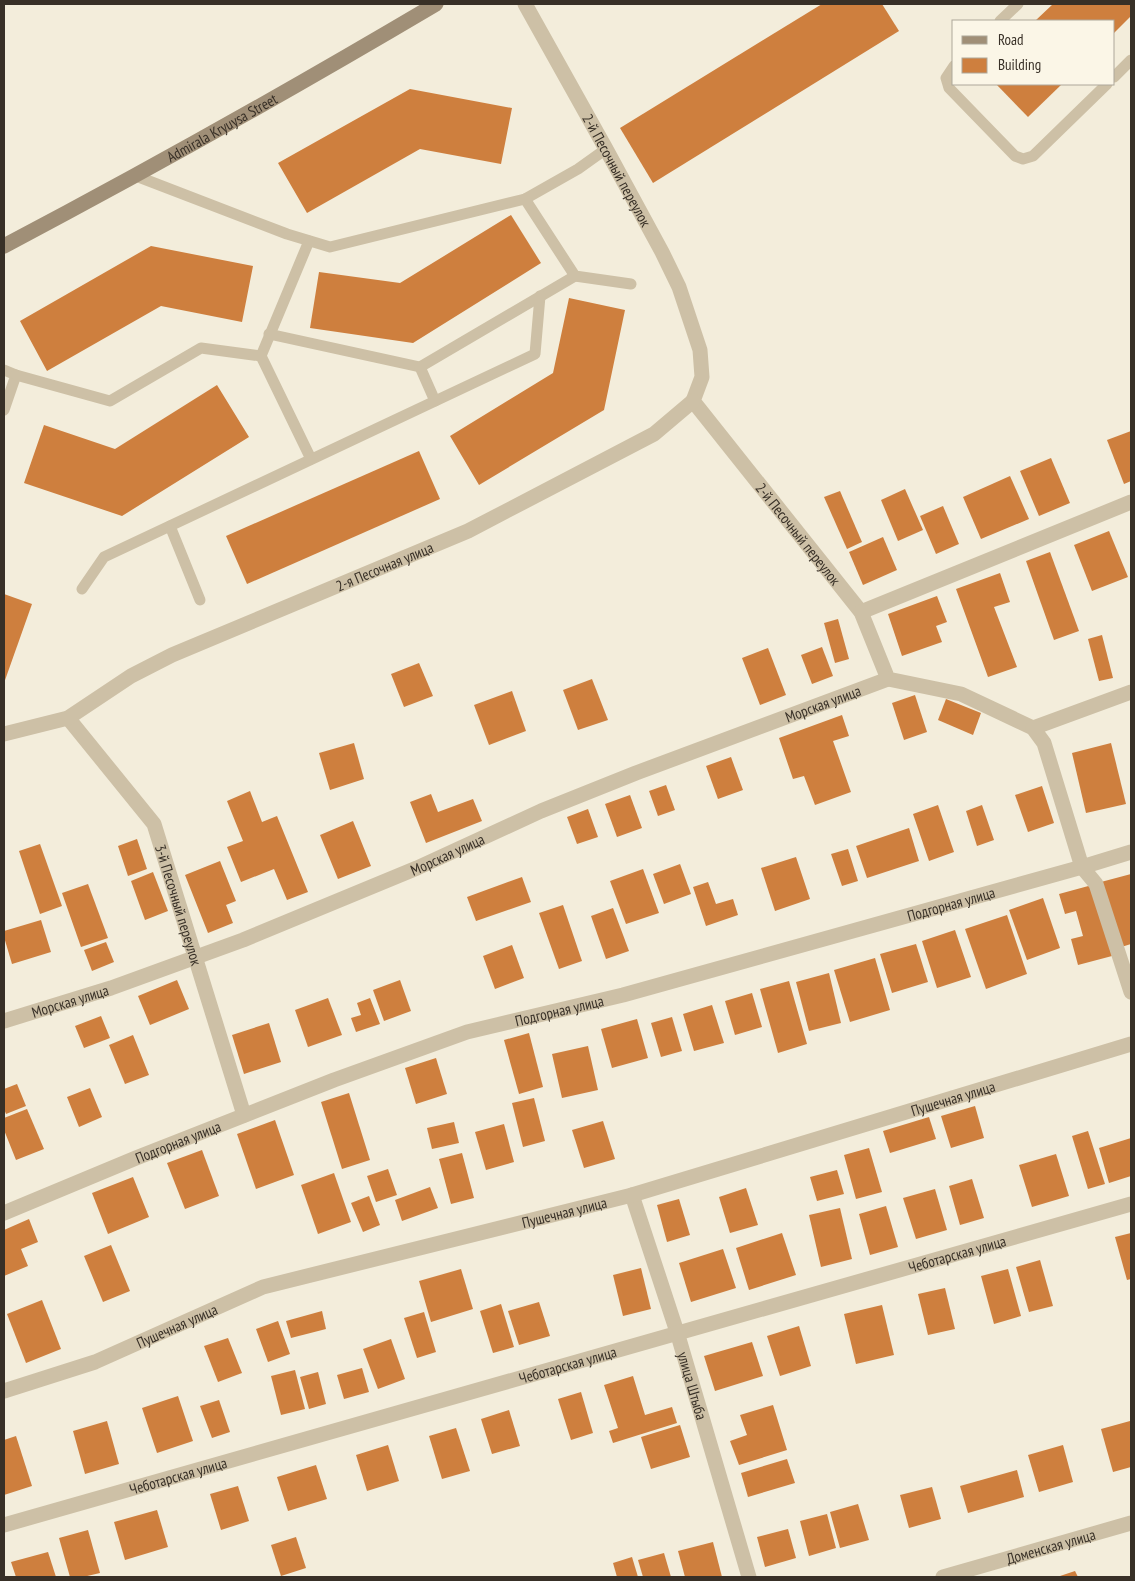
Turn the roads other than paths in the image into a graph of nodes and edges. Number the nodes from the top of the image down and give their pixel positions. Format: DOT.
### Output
graph roads {
  1 [pos="436,4"];
  2 [pos="525,4"];
  3 [pos="1018,4"];
  4 [pos="1001,20"];
  5 [pos="1131,60"];
  6 [pos="952,69"];
  7 [pos="1115,76"];
  8 [pos="1106,85"];
  9 [pos="606,149"];
  10 [pos="136,176"];
  11 [pos="525,199"];
  12 [pos="309,241"];
  13 [pos="4,246"];
  14 [pos="575,276"];
  15 [pos="631,284"];
  16 [pos="540,296"];
  17 [pos="270,334"];
  18 [pos="261,356"];
  19 [pos="420,367"];
  20 [pos="4,370"];
  21 [pos="16,375"];
  22 [pos="435,401"];
  23 [pos="694,401"];
  24 [pos="4,410"];
  25 [pos="311,459"];
  26 [pos="1131,502"];
  27 [pos="170,526"];
  28 [pos="82,589"];
  29 [pos="200,600"];
  30 [pos="861,612"];
  31 [pos="888,679"];
  32 [pos="1131,692"];
  33 [pos="68,718"];
  34 [pos="1033,728"];
  35 [pos="4,734"];
  36 [pos="1131,852"];
  37 [pos="1082,868"];
  38 [pos="196,958"];
  39 [pos="1131,992"];
  40 [pos="4,1021"];
  41 [pos="1131,1044"];
  42 [pos="244,1115"];
  43 [pos="632,1195"];
  44 [pos="1131,1204"];
  45 [pos="4,1213"];
  46 [pos="677,1332"];
  47 [pos="4,1391"];
  48 [pos="1131,1523"];
  49 [pos="4,1525"];
  50 [pos="749,1577"];
  51 [pos="943,1577"];
  1 -- 10 [label="street, Admirala Kryuysa Street"];
  2 -- 9 [label="street, 2-й Песочный переулок"];
  3 -- 4 [label="lane"];
  5 -- 7 [label="lane"];
  6 -- 8 [label="lane"];
  9 -- 11 [label="lane"];
  9 -- 23 [label="street, 2-й Песочный переулок"];
  10 -- 12 [label="lane"];
  10 -- 13 [label="street, Admirala Kryuysa Street"];
  11 -- 12 [label="lane"];
  11 -- 14 [label="lane"];
  12 -- 17 [label="lane"];
  14 -- 15 [label="lane"];
  14 -- 16 [label="lane"];
  16 -- 19 [label="lane"];
  16 -- 22 [label="lane"];
  17 -- 18 [label="lane"];
  17 -- 19 [label="lane"];
  18 -- 21 [label="lane"];
  18 -- 25 [label="lane"];
  19 -- 22 [label="lane"];
  20 -- 21 [label="lane"];
  21 -- 24 [label="lane"];
  22 -- 25 [label="lane"];
  23 -- 30 [label="street, 2-й Песочный переулок"];
  23 -- 33 [label="street, 2-я Песочная улица"];
  25 -- 27 [label="lane"];
  26 -- 30 [label="street"];
  27 -- 28 [label="lane"];
  27 -- 29 [label="lane"];
  30 -- 31 [label="street, 2-й Песочный переулок"];
  31 -- 34 [label="street"];
  31 -- 38 [label="street, Морская улица"];
  32 -- 34 [label="street"];
  33 -- 35 [label="street, 2-я Песочная улица"];
  33 -- 38 [label="street, 3-й Песочный переулок"];
  34 -- 37 [label="street"];
  36 -- 37 [label="street, Подгорная улица"];
  37 -- 39 [label="street"];
  37 -- 42 [label="street, Подгорная улица"];
  38 -- 40 [label="street, Морская улица"];
  38 -- 42 [label="street, 3-й Песочный переулок"];
  41 -- 43 [label="street, Пушечная улица"];
  42 -- 45 [label="street, Подгорная улица"];
  43 -- 46 [label="street, улица Штыба"];
  43 -- 47 [label="street, Пушечная улица"];
  44 -- 46 [label="street, Чеботарская улица"];
  46 -- 49 [label="street, Чеботарская улица"];
  46 -- 50 [label="street, улица Штыба"];
  48 -- 51 [label="street, Доменская улица"];
}
